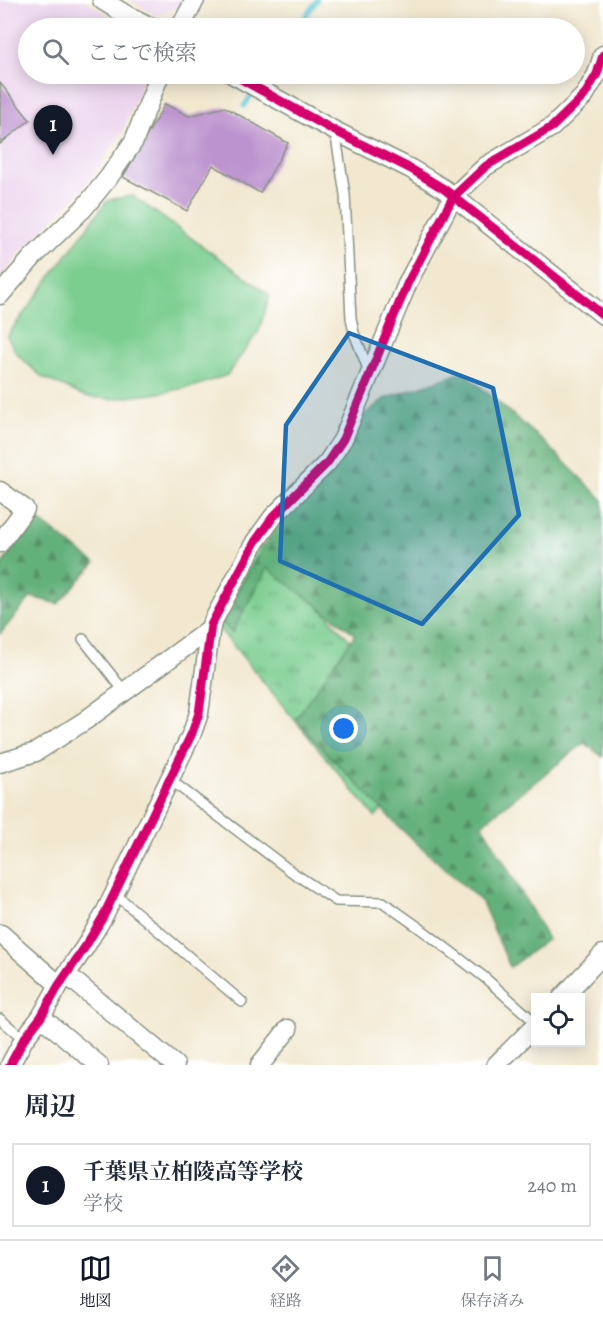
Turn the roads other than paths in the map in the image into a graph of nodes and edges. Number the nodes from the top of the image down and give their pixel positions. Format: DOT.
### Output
graph roads {
  1 [pos="102,0"];
  2 [pos="195,0"];
  3 [pos="132,18"];
  4 [pos="185,18"];
  5 [pos="603,55"];
  6 [pos="156,84"];
  7 [pos="250,84"];
  8 [pos="335,131"];
  9 [pos="453,197"];
  10 [pos="0,295"];
  11 [pos="603,315"];
  12 [pos="370,374"];
  13 [pos="0,490"];
  14 [pos="0,543"];
  15 [pos="211,628"];
  16 [pos="83,639"];
  17 [pos="124,691"];
  18 [pos="0,764"];
  19 [pos="170,779"];
  20 [pos="115,894"];
  21 [pos="0,935"];
  22 [pos="603,954"];
  23 [pos="63,980"];
  24 [pos="567,993"];
  25 [pos="242,1002"];
  26 [pos="40,1017"];
  27 [pos="0,1019"];
  28 [pos="531,1019"];
  29 [pos="288,1029"];
  30 [pos="531,1029"];
  31 [pos="24,1039"];
  32 [pos="264,1064"];
  33 [pos="10,1065"];
  34 [pos="99,1065"];
  35 [pos="175,1065"];
  36 [pos="496,1065"];
  1 -- 3 [label="street"];
  2 -- 4 [label="street"];
  5 -- 9 [label="street"];
  6 -- 10 [label="street"];
  7 -- 8 [label="street"];
  8 -- 9 [label="street"];
  8 -- 12 [label="lane"];
  9 -- 11 [label="street"];
  9 -- 12 [label="street"];
  12 -- 15 [label="street"];
  13 -- 14 [label="street"];
  15 -- 17 [label="street"];
  15 -- 19 [label="street"];
  16 -- 17 [label="lane"];
  17 -- 18 [label="street"];
  19 -- 20 [label="street"];
  19 -- 28 [label="lane"];
  20 -- 23 [label="street"];
  20 -- 25 [label="lane"];
  21 -- 23 [label="street"];
  22 -- 24 [label="street"];
  23 -- 26 [label="street"];
  23 -- 35 [label="street"];
  26 -- 31 [label="street"];
  26 -- 34 [label="street"];
  27 -- 31 [label="lane"];
  29 -- 32 [label="street"];
  30 -- 36 [label="street"];
  31 -- 33 [label="street"];
}
